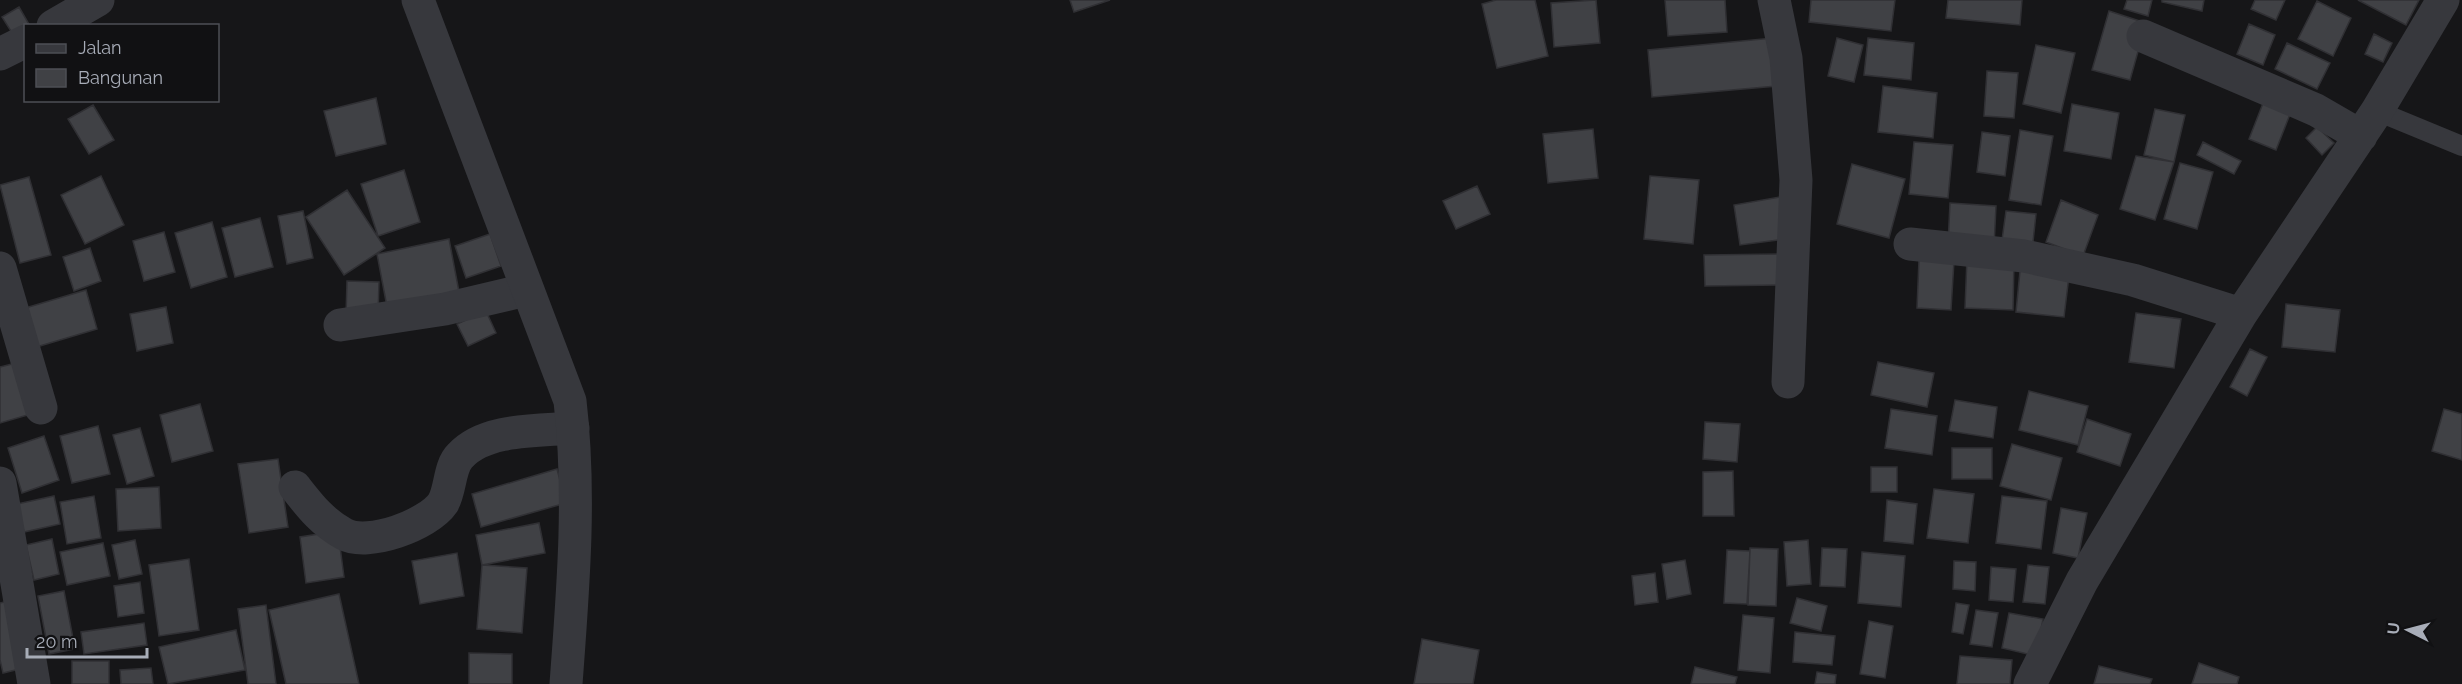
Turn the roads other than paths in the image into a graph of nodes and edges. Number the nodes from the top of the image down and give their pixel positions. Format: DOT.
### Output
graph roads {
  1 [pos="98,0"];
  2 [pos="418,0"];
  3 [pos="1774,0"];
  4 [pos="2443,0"];
  5 [pos="56,24"];
  6 [pos="2143,36"];
  7 [pos="24,42"];
  8 [pos="0,54"];
  9 [pos="2369,123"];
  10 [pos="2462,146"];
  11 [pos="1910,244"];
  12 [pos="0,268"];
  13 [pos="526,290"];
  14 [pos="2241,314"];
  15 [pos="340,325"];
  16 [pos="1788,382"];
  17 [pos="41,408"];
  18 [pos="573,428"];
  19 [pos="0,483"];
  20 [pos="296,487"];
  21 [pos="34,684"];
  22 [pos="566,684"];
  23 [pos="2030,684"];
  1 -- 5 [label="street"];
  2 -- 13 [label="street"];
  3 -- 16 [label="street"];
  4 -- 9 [label="street"];
  6 -- 9 [label="street"];
  7 -- 8 [label="street"];
  9 -- 10 [label="lane"];
  9 -- 14 [label="street"];
  11 -- 14 [label="street"];
  12 -- 17 [label="street"];
  13 -- 15 [label="street"];
  13 -- 18 [label="street"];
  14 -- 23 [label="street"];
  18 -- 20 [label="street"];
  18 -- 22 [label="street"];
  19 -- 21 [label="street"];
}
